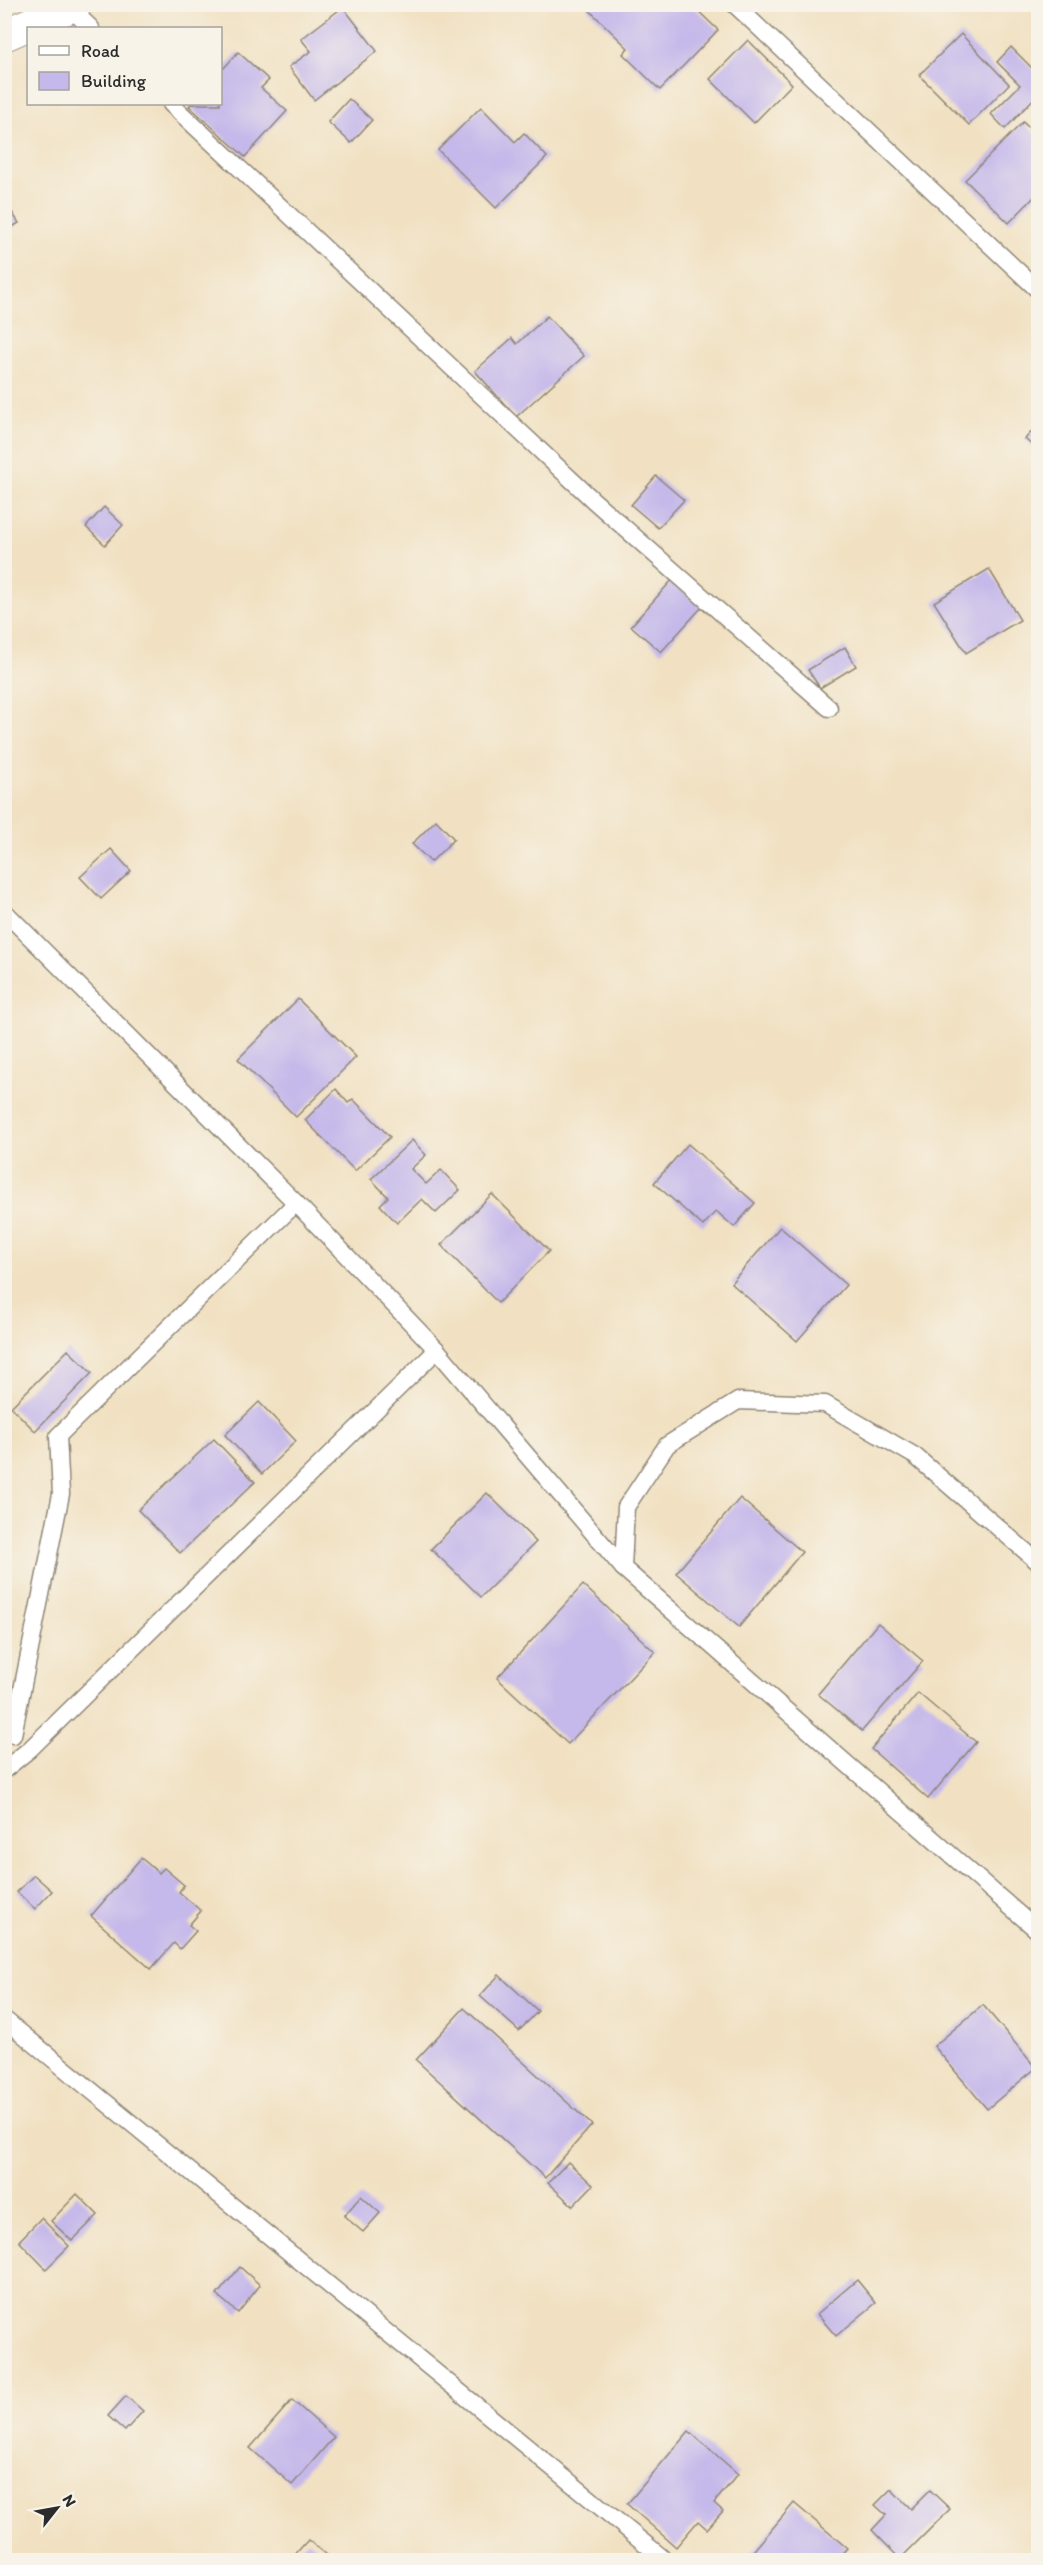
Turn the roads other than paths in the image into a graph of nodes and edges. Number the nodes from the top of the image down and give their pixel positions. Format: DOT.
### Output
graph roads {
  1 [pos="734,4"];
  2 [pos="72,6"];
  3 [pos="90,27"];
  4 [pos="4,35"];
  5 [pos="172,105"];
  6 [pos="1038,290"];
  7 [pos="829,708"];
  8 [pos="4,911"];
  9 [pos="296,1203"];
  10 [pos="437,1350"];
  11 [pos="1038,1562"];
  12 [pos="623,1568"];
  13 [pos="13,1735"];
  14 [pos="4,1770"];
  15 [pos="1038,1931"];
  16 [pos="4,2019"];
  17 [pos="664,2560"];
  1 -- 6 [label="lane"];
  2 -- 3 [label="lane"];
  2 -- 4 [label="street"];
  5 -- 7 [label="lane"];
  8 -- 9 [label="lane"];
  9 -- 10 [label="lane"];
  9 -- 13 [label="lane"];
  10 -- 12 [label="lane"];
  10 -- 14 [label="lane"];
  11 -- 12 [label="lane"];
  12 -- 15 [label="lane"];
  16 -- 17 [label="lane"];
}
